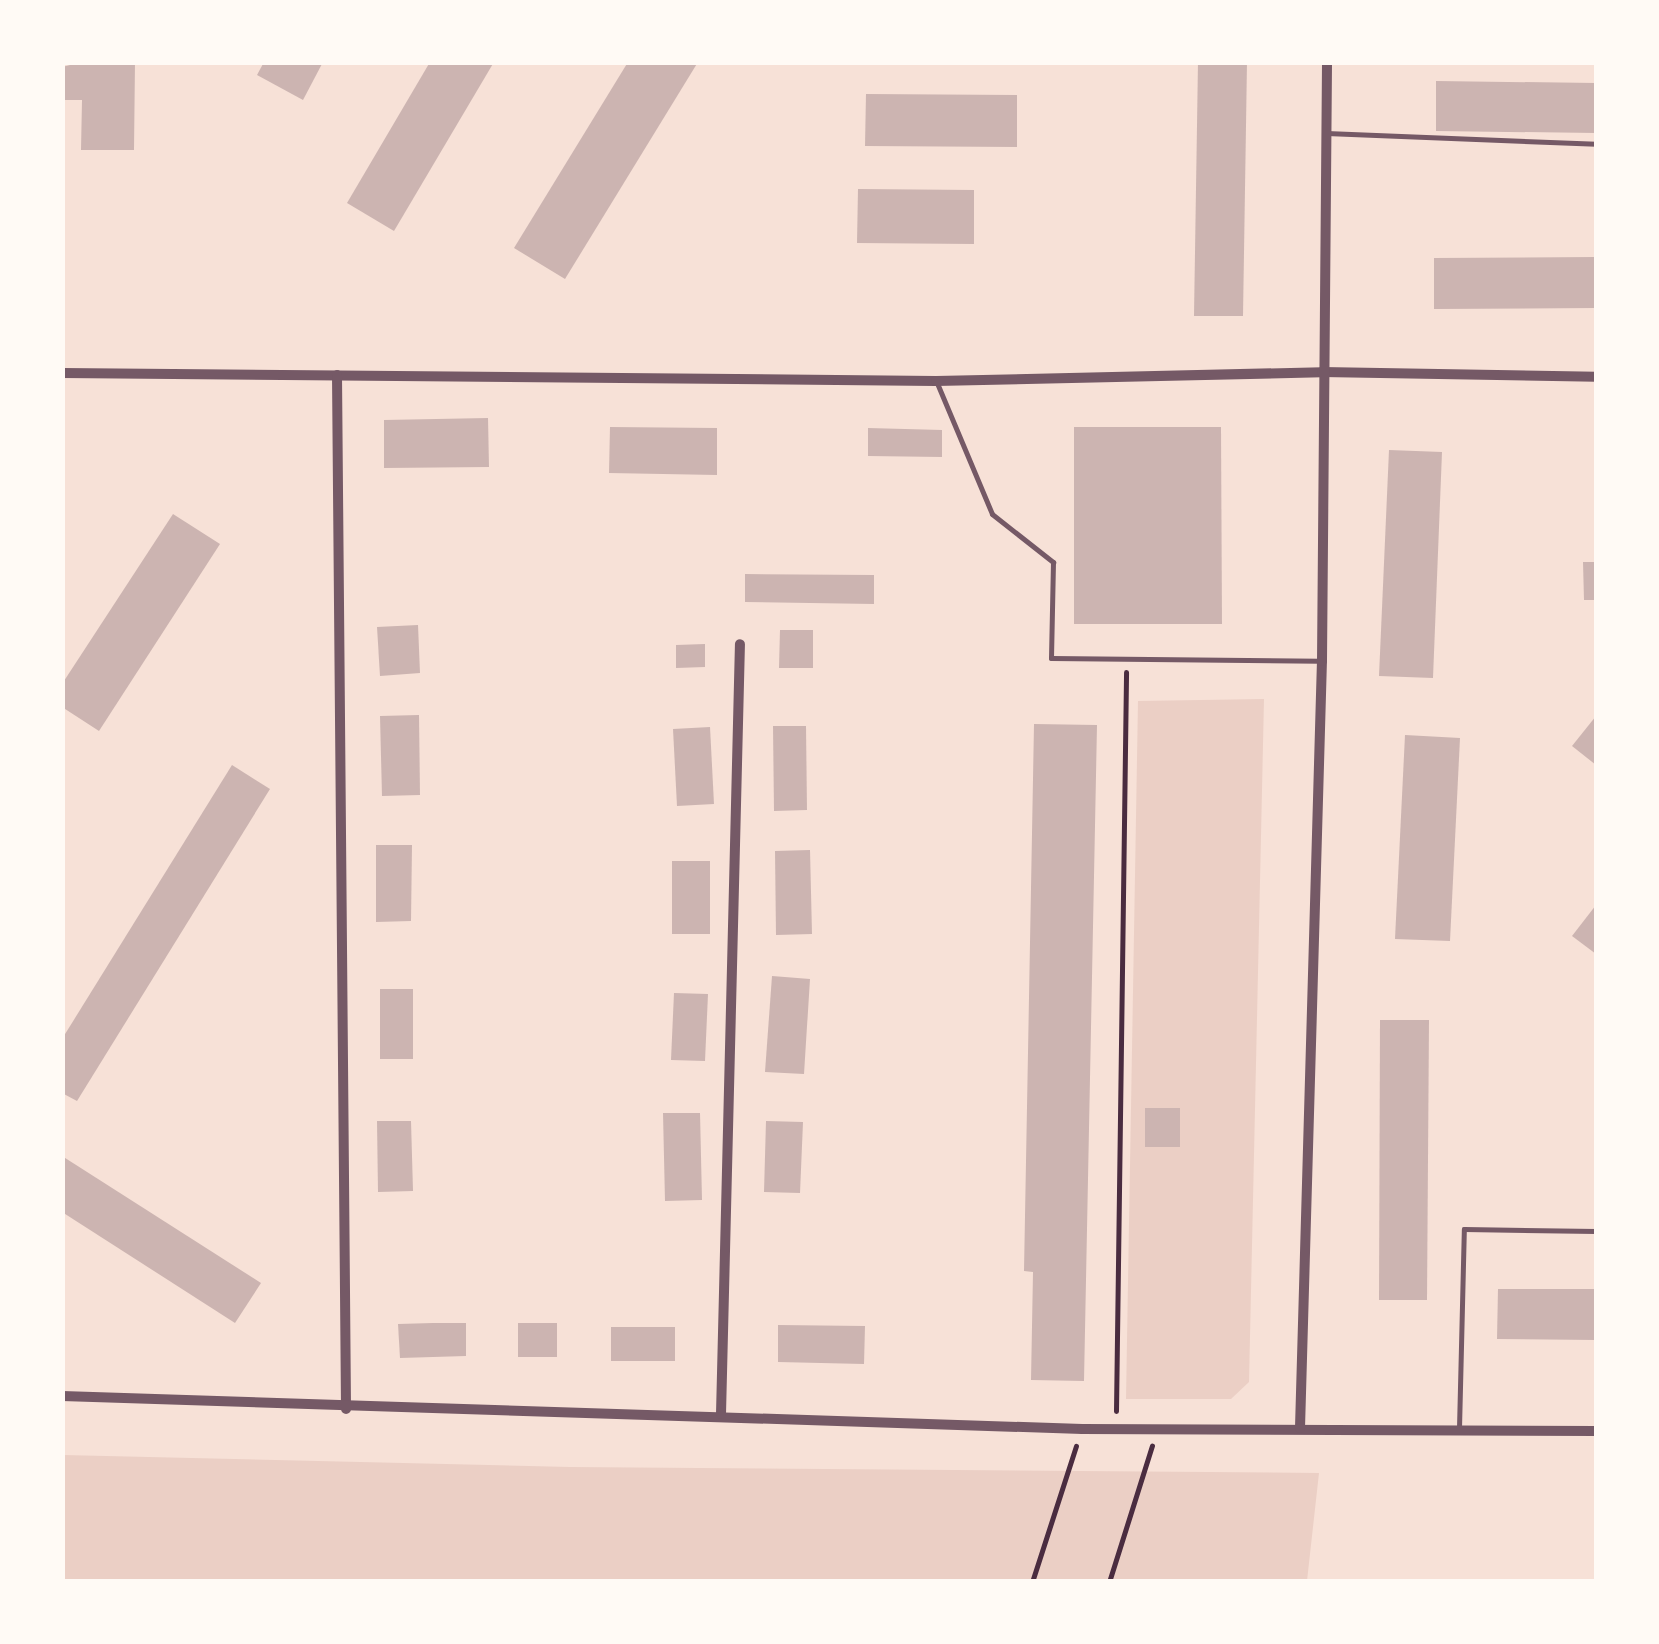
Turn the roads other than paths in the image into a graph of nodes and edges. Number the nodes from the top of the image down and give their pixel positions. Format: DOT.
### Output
graph roads {
  1 [pos="1327,62"];
  2 [pos="1326,133"];
  3 [pos="1596,144"];
  4 [pos="1322,372"];
  5 [pos="62,373"];
  6 [pos="338,375"];
  7 [pos="1596,377"];
  8 [pos="936,381"];
  9 [pos="740,644"];
  10 [pos="1322,660"];
  11 [pos="1596,1230"];
  12 [pos="62,1396"];
  13 [pos="346,1409"];
  14 [pos="721,1414"];
  15 [pos="1300,1428"];
  16 [pos="1459,1431"];
  17 [pos="1596,1431"];
  1 -- 2 [label="street"];
  2 -- 3 [label="lane"];
  2 -- 4 [label="street"];
  4 -- 7 [label="street"];
  4 -- 8 [label="street"];
  4 -- 10 [label="street"];
  5 -- 6 [label="street"];
  6 -- 8 [label="street"];
  6 -- 13 [label="street"];
  8 -- 10 [label="lane"];
  9 -- 14 [label="street"];
  10 -- 15 [label="street"];
  11 -- 16 [label="lane"];
  12 -- 13 [label="street"];
  13 -- 14 [label="street"];
  14 -- 15 [label="street"];
  15 -- 16 [label="street"];
  16 -- 17 [label="street"];
}
